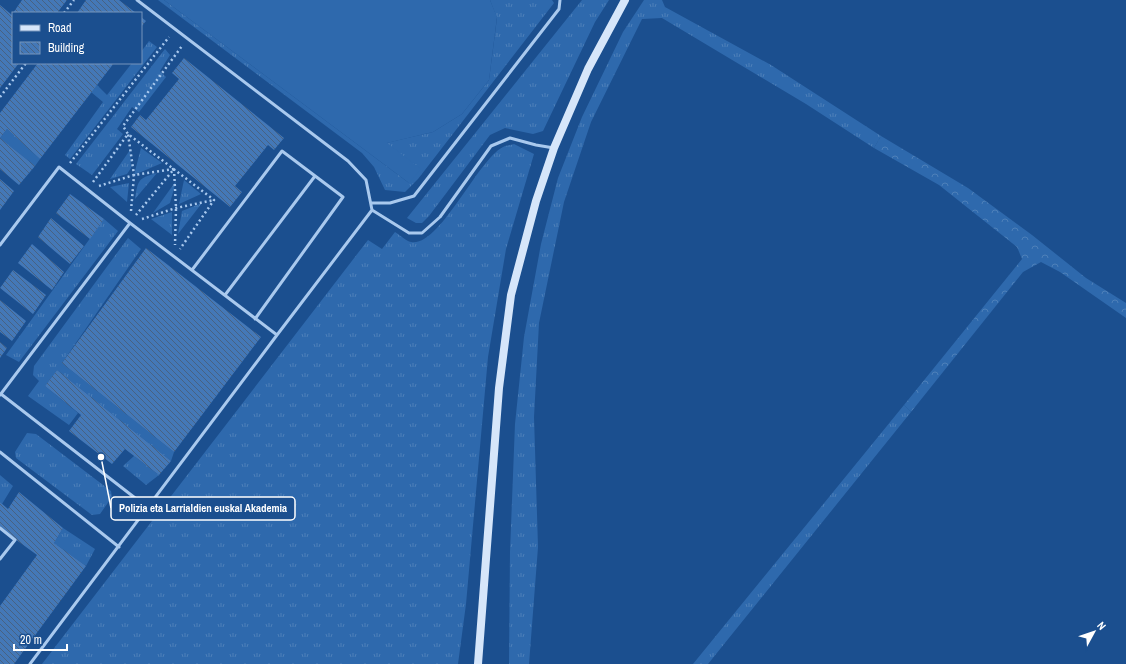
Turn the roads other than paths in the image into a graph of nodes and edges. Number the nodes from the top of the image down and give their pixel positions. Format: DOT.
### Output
graph roads {
  1 [pos="136,0"];
  2 [pos="560,0"];
  3 [pos="625,0"];
  4 [pos="554,148"];
  5 [pos="315,176"];
  6 [pos="370,203"];
  7 [pos="372,210"];
  8 [pos="130,223"];
  9 [pos="0,245"];
  10 [pos="192,270"];
  11 [pos="224,295"];
  12 [pos="255,318"];
  13 [pos="277,335"];
  14 [pos="1,394"];
  15 [pos="0,452"];
  16 [pos="148,508"];
  17 [pos="0,528"];
  18 [pos="119,546"];
  19 [pos="0,559"];
  20 [pos="30,664"];
  21 [pos="478,664"];
  1 -- 6 [label="lane"];
  2 -- 6 [label="lane"];
  3 -- 4 [label="main road"];
  4 -- 7 [label="lane"];
  4 -- 21 [label="main road"];
  5 -- 10 [label="lane"];
  5 -- 11 [label="lane"];
  5 -- 12 [label="lane"];
  6 -- 7 [label="lane"];
  7 -- 13 [label="lane"];
  8 -- 9 [label="lane"];
  8 -- 10 [label="lane"];
  8 -- 14 [label="lane"];
  10 -- 11 [label="lane"];
  11 -- 12 [label="lane"];
  12 -- 13 [label="lane"];
  13 -- 16 [label="lane"];
  14 -- 16 [label="lane"];
  15 -- 18 [label="lane"];
  16 -- 18 [label="lane"];
  17 -- 19 [label="lane"];
  18 -- 20 [label="lane"];
}
